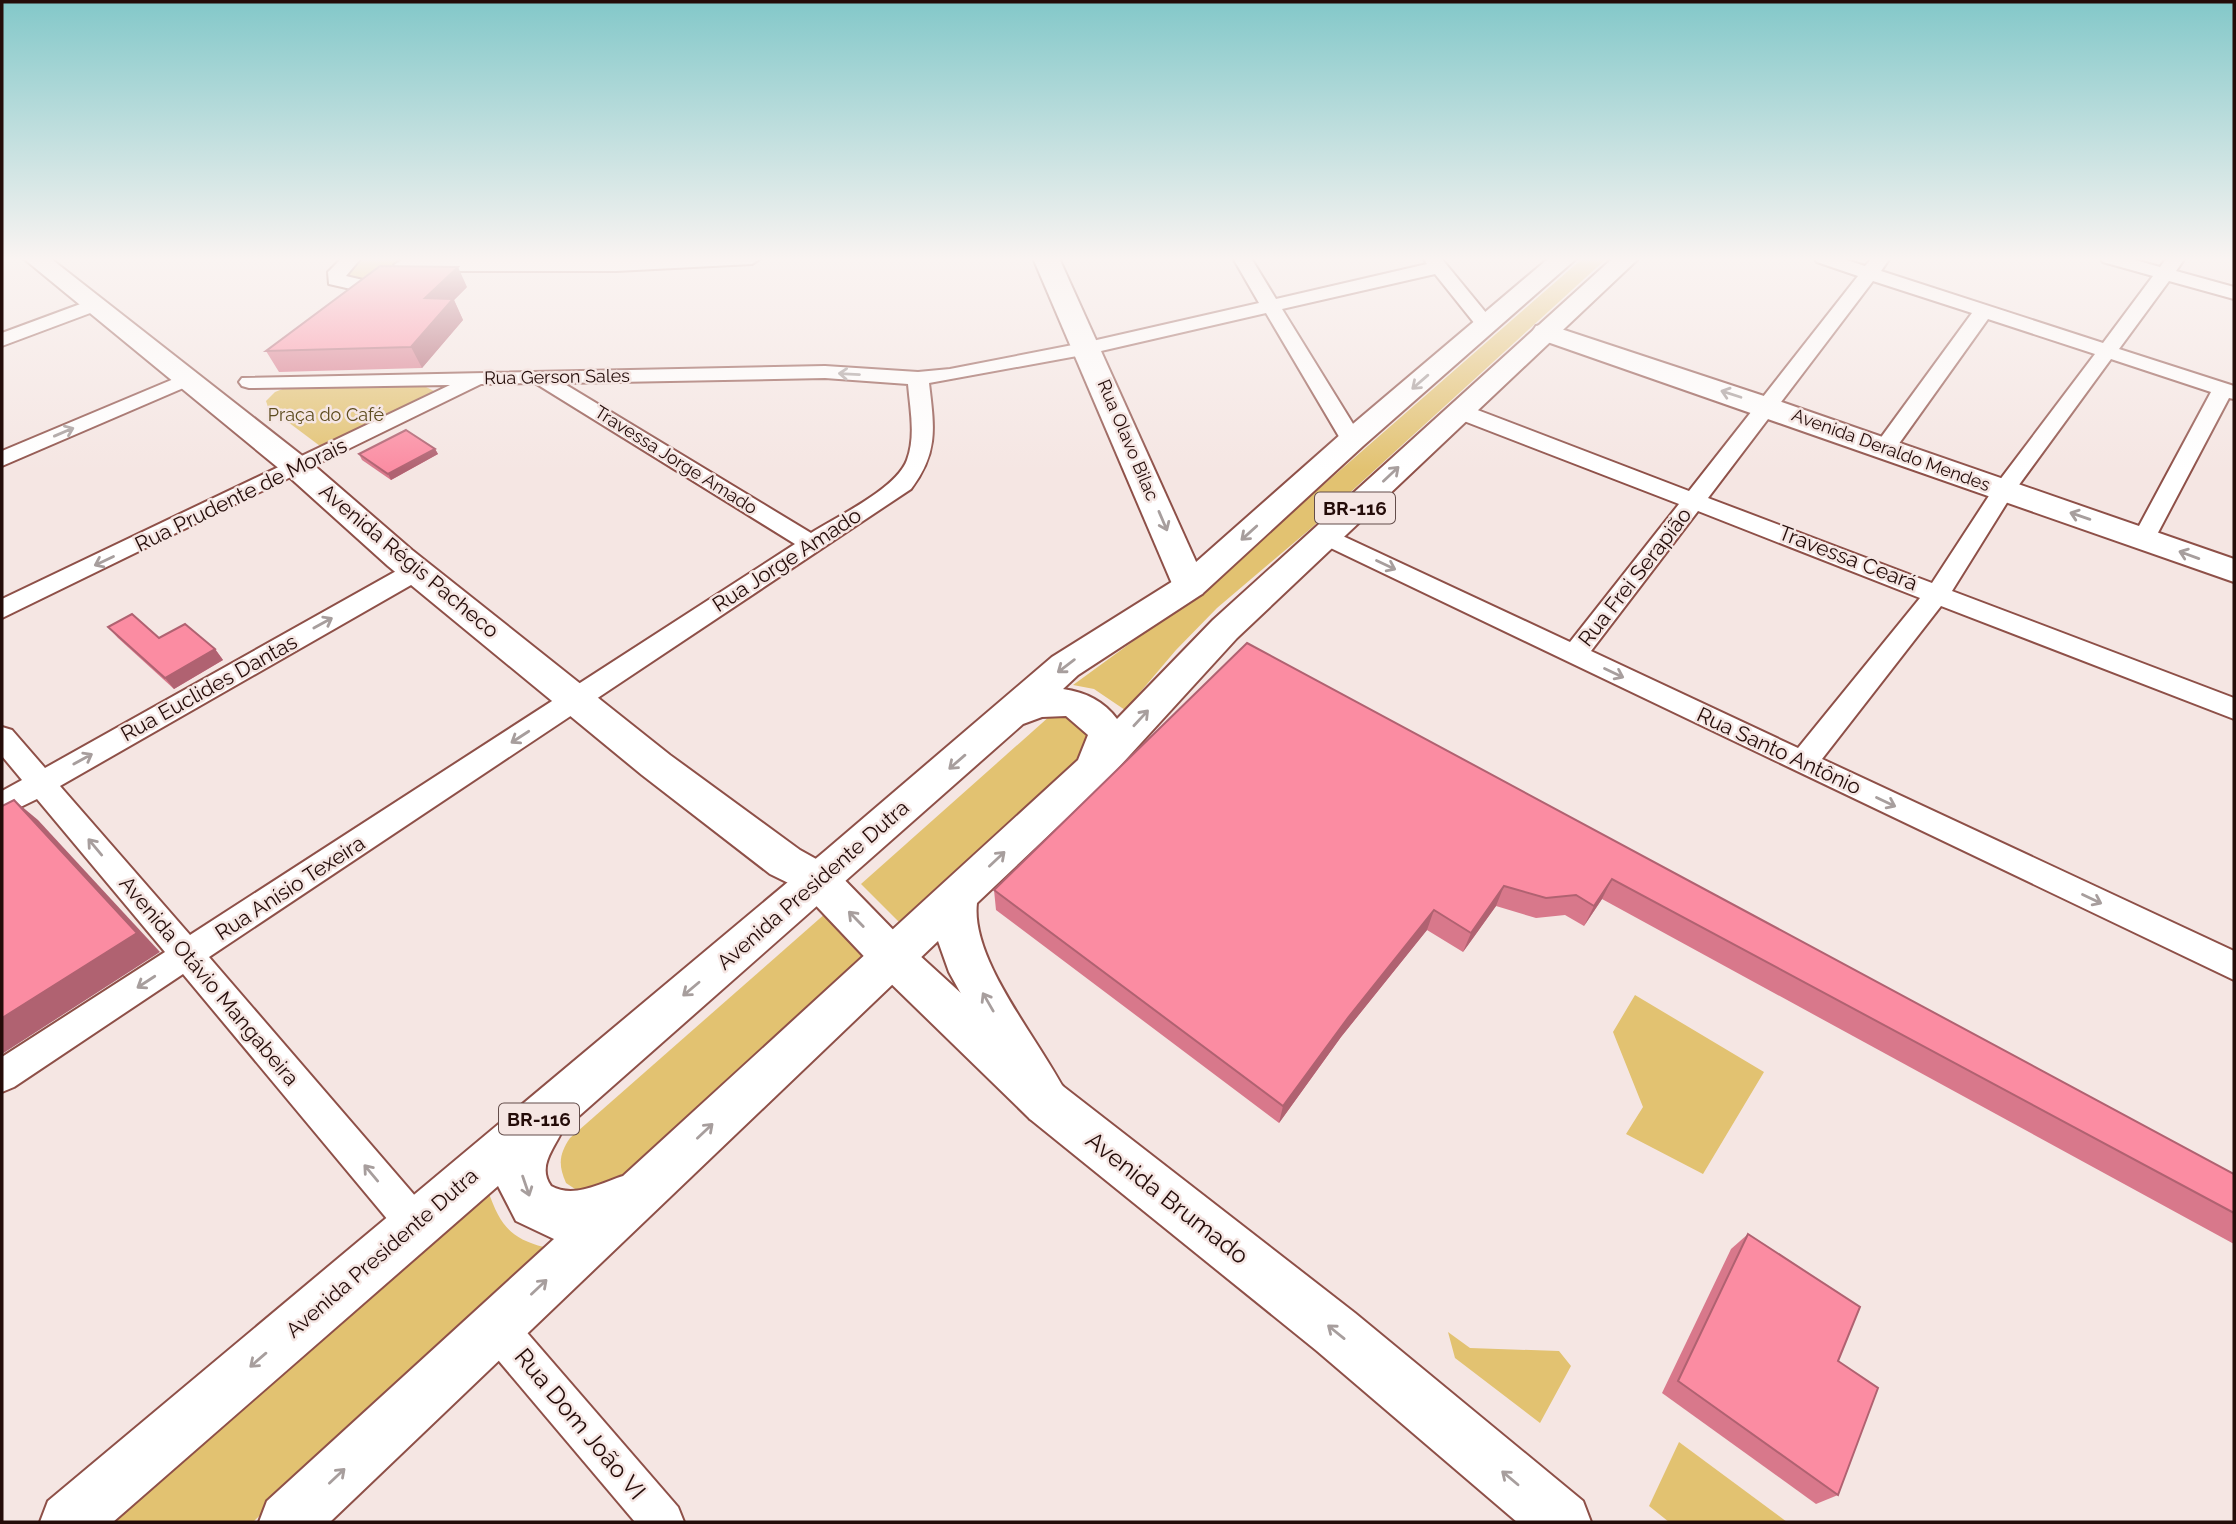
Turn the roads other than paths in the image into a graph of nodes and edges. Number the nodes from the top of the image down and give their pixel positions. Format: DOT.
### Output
graph roads {
  1 [pos="30,329"];
  2 [pos="125,329"];
  3 [pos="1079,329"];
  4 [pos="1167,329"];
  5 [pos="1286,329"];
  6 [pos="1481,329"];
  7 [pos="1549,329"];
  8 [pos="1825,329"];
  9 [pos="1971,329"];
  10 [pos="2038,329"];
  11 [pos="2124,329"];
  12 [pos="1546,332"];
  13 [pos="2,340"];
  14 [pos="1088,348"];
  15 [pos="2107,352"];
  16 [pos="280,359"];
  17 [pos="539,377"];
  18 [pos="918,378"];
  19 [pos="188,379"];
  20 [pos="479,379"];
  21 [pos="249,382"];
  22 [pos="2229,391"];
  23 [pos="214,399"];
  24 [pos="1766,406"];
  25 [pos="1460,411"];
  26 [pos="1352,440"];
  27 [pos="1885,447"];
  28 [pos="2,459"];
  29 [pos="298,468"];
  30 [pos="2004,490"];
  31 [pos="1696,500"];
  32 [pos="1324,536"];
  33 [pos="2144,538"];
  34 [pos="812,544"];
  35 [pos="2234,570"];
  36 [pos="416,571"];
  37 [pos="1190,586"];
  38 [pos="1938,593"];
  39 [pos="2,609"];
  40 [pos="1575,654"];
  41 [pos="578,699"];
  42 [pos="2234,709"];
  43 [pos="1008,717"];
  44 [pos="2,737"];
  45 [pos="1802,762"];
  46 [pos="1094,768"];
  47 [pos="40,783"];
  48 [pos="2,805"];
  49 [pos="802,871"];
  50 [pos="957,897"];
  51 [pos="187,955"];
  52 [pos="892,957"];
  53 [pos="2234,966"];
  54 [pos="2,1076"];
  55 [pos="1047,1103"];
  56 [pos="555,1105"];
  57 [pos="646,1187"];
  58 [pos="416,1225"];
  59 [pos="496,1327"];
  60 [pos="69,1522"];
  61 [pos="288,1522"];
  62 [pos="663,1522"];
  63 [pos="1562,1522"];
  1 -- 13 [label="street"];
  2 -- 19 [label="main road, Avenida Régis Pacheco"];
  3 -- 14 [label="main road, Rua Olavo Bilac"];
  4 -- 14 [label="street, Rua Gerson Sales"];
  5 -- 26 [label="street"];
  6 -- 26 [label="main road, Avenida Presidente Dutra / BR-116, one-way"];
  7 -- 12 [label="main road, BR-116"];
  8 -- 24 [label="street, Rua Frei Serapião"];
  9 -- 27 [label="street"];
  10 -- 15 [label="street"];
  11 -- 15 [label="street"];
  24 -- 12 [label="main road, Avenida Deraldo Mendes, one-way"];
  12 -- 25 [label="main road, BR-116"];
  14 -- 18 [label="street, Rua Gerson Sales"];
  14 -- 37 [label="main road, Rua Olavo Bilac, one-way"];
  15 -- 22 [label="street"];
  15 -- 30 [label="street"];
  16 -- 21 [label="street"];
  18 -- 17 [label="street, Rua Gerson Sales, one-way"];
  17 -- 20 [label="street, Rua Gerson Sales"];
  17 -- 34 [label="street, Travessa Jorge Amado"];
  18 -- 34 [label="street, Rua Jorge Amado"];
  19 -- 23 [label="main road, Avenida Régis Pacheco"];
  28 -- 19 [label="street, one-way"];
  20 -- 21 [label="street, Rua Gerson Sales"];
  20 -- 29 [label="street, Rua Prudente de Morais"];
  21 -- 23 [label="street"];
  22 -- 33 [label="street"];
  23 -- 29 [label="main road, Avenida Régis Pacheco"];
  24 -- 27 [label="main road, Avenida Deraldo Mendes"];
  24 -- 31 [label="street, Rua Frei Serapião"];
  25 -- 31 [label="street, Travessa Ceará"];
  32 -- 25 [label="main road, BR-116, one-way"];
  26 -- 37 [label="main road, Avenida Presidente Dutra / BR-116, one-way"];
  27 -- 30 [label="main road, Avenida Deraldo Mendes"];
  29 -- 36 [label="main road, Avenida Régis Pacheco"];
  29 -- 39 [label="street, Rua Prudente de Morais, one-way"];
  33 -- 30 [label="main road, Avenida Deraldo Mendes, one-way"];
  30 -- 38 [label="street"];
  31 -- 38 [label="street, Travessa Ceará"];
  31 -- 40 [label="street, Rua Frei Serapião"];
  32 -- 40 [label="street, Rua Santo Antônio, one-way"];
  46 -- 32 [label="main road, BR-116, one-way"];
  35 -- 33 [label="main road, Avenida Deraldo Mendes, one-way"];
  34 -- 41 [label="street, Rua Jorge Amado"];
  36 -- 41 [label="main road, Avenida Régis Pacheco"];
  47 -- 36 [label="street, Rua Euclides Dantas, one-way"];
  37 -- 43 [label="main road, Avenida Presidente Dutra / BR-116, one-way"];
  38 -- 42 [label="street, Travessa Ceará"];
  38 -- 45 [label="street"];
  40 -- 45 [label="street, Rua Santo Antônio, one-way"];
  41 -- 49 [label="main road, Avenida Régis Pacheco"];
  41 -- 51 [label="street, Rua Anísio Texeira, one-way"];
  43 -- 46 [label="main road"];
  43 -- 49 [label="main road, Avenida Presidente Dutra / BR-116, one-way"];
  44 -- 47 [label="street, Avenida Otávio Mangabeira"];
  45 -- 53 [label="street, Rua Santo Antônio, one-way"];
  50 -- 46 [label="main road, BR-116, one-way"];
  47 -- 48 [label="street, Rua Euclides Dantas"];
  51 -- 47 [label="street, Avenida Otávio Mangabeira, one-way"];
  52 -- 49 [label="main road, Avenida Brumado, one-way"];
  49 -- 56 [label="main road, Avenida Presidente Dutra / BR-116, one-way"];
  50 -- 52 [label="main road, BR-116"];
  55 -- 50 [label="main road, one-way"];
  51 -- 54 [label="street, Rua Anísio Texeira, one-way"];
  58 -- 51 [label="street, Avenida Otávio Mangabeira, one-way"];
  52 -- 55 [label="main road, Avenida Brumado"];
  57 -- 52 [label="main road, BR-116, one-way"];
  63 -- 55 [label="main road, Avenida Brumado, one-way"];
  56 -- 57 [label="main road, one-way"];
  56 -- 58 [label="main road, Avenida Presidente Dutra / BR-116"];
  59 -- 57 [label="main road, BR-116, one-way"];
  58 -- 60 [label="main road, Avenida Presidente Dutra / BR-116, one-way"];
  61 -- 59 [label="main road, BR-116, one-way"];
  59 -- 62 [label="street, Rua Dom João VI"];
}
